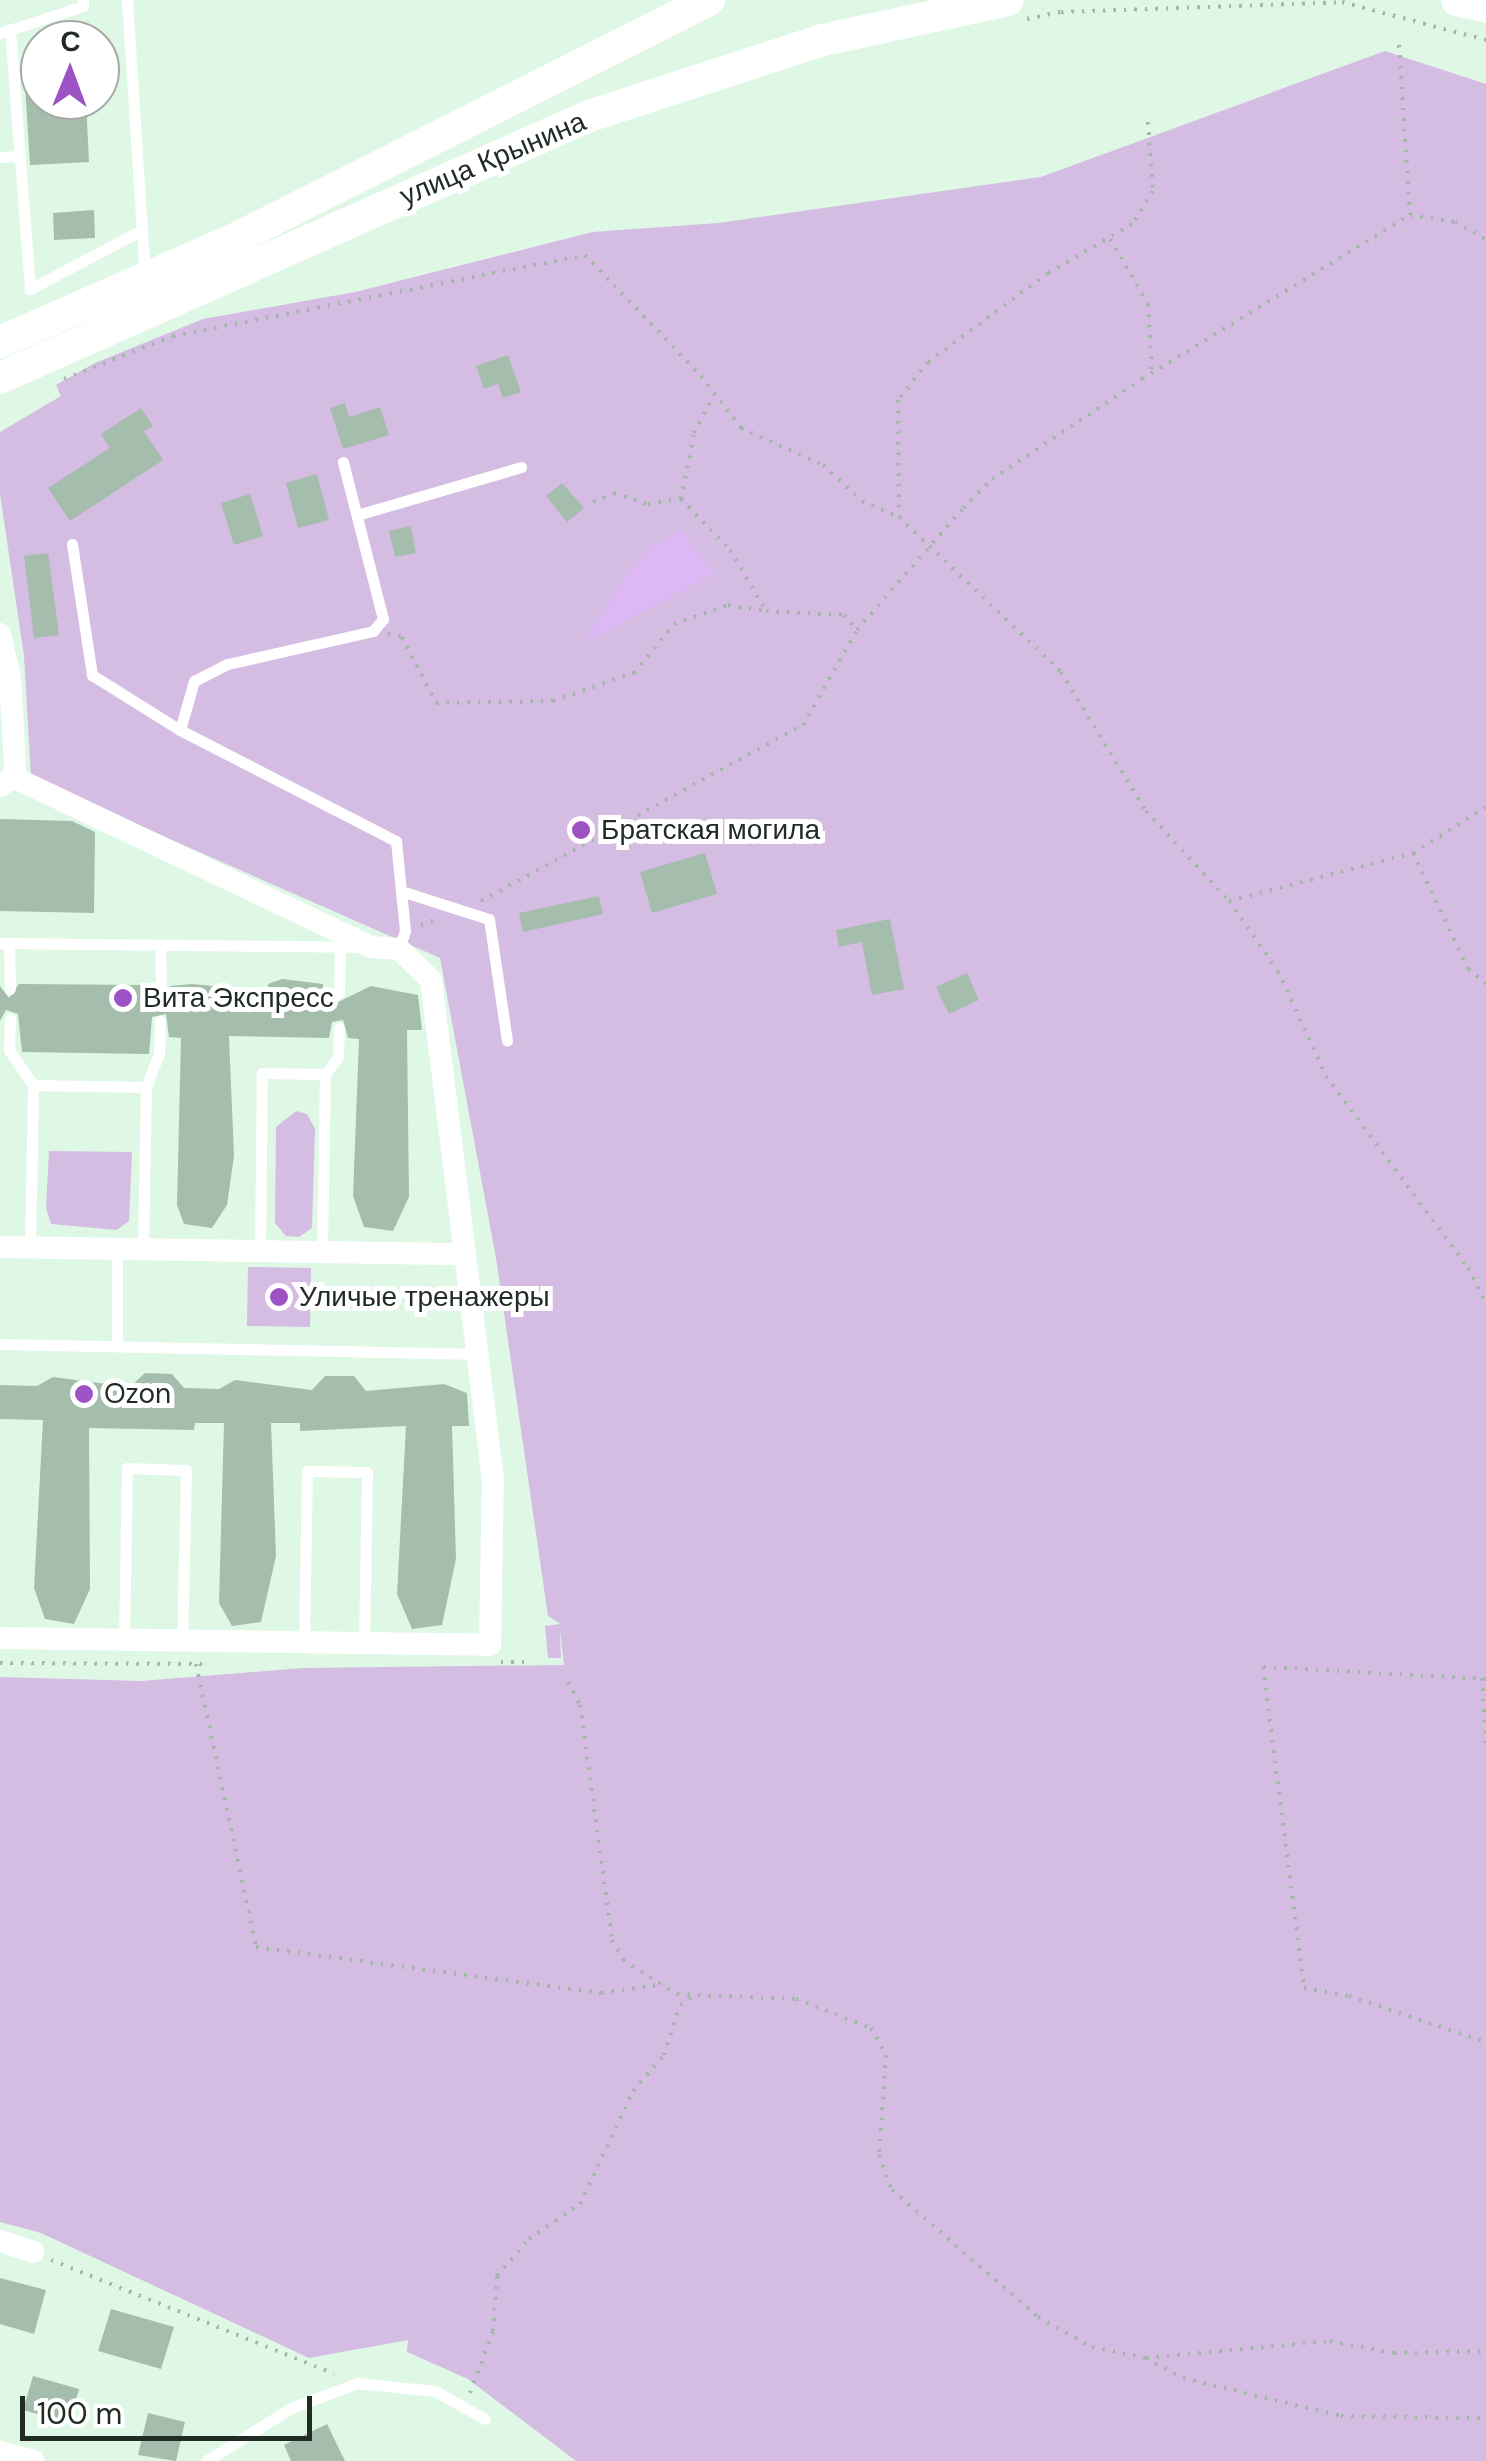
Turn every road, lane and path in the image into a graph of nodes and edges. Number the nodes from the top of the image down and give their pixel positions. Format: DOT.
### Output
graph roads {
  1 [pos="82,0"];
  2 [pos="127,0"];
  3 [pos="709,0"];
  4 [pos="1457,0"];
  5 [pos="1486,6"];
  6 [pos="1015,10"];
  7 [pos="5,31"];
  8 [pos="1486,40"];
  9 [pos="1399,45"];
  10 [pos="1148,122"];
  11 [pos="20,156"];
  12 [pos="0,157"];
  13 [pos="1410,215"];
  14 [pos="140,231"];
  15 [pos="1109,238"];
  16 [pos="1486,240"];
  17 [pos="146,278"];
  18 [pos="0,342"];
  19 [pos="1152,373"];
  20 [pos="0,378"];
  21 [pos="58,380"];
  22 [pos="714,394"];
  23 [pos="344,462"];
  24 [pos="521,466"];
  25 [pos="681,499"];
  26 [pos="593,502"];
  27 [pos="357,515"];
  28 [pos="899,517"];
  29 [pos="72,544"];
  30 [pos="934,544"];
  31 [pos="766,611"];
  32 [pos="857,630"];
  33 [pos="373,631"];
  34 [pos="0,634"];
  35 [pos="180,730"];
  36 [pos="7,782"];
  37 [pos="1486,807"];
  38 [pos="1412,853"];
  39 [pos="401,891"];
  40 [pos="1229,901"];
  41 [pos="466,909"];
  42 [pos="402,940"];
  43 [pos="4,943"];
  44 [pos="160,945"];
  45 [pos="340,947"];
  46 [pos="371,948"];
  47 [pos="1486,984"];
  48 [pos="160,988"];
  49 [pos="10,989"];
  50 [pos="339,993"];
  51 [pos="10,1019"];
  52 [pos="160,1022"];
  53 [pos="338,1028"];
  54 [pos="507,1041"];
  55 [pos="324,1074"];
  56 [pos="33,1085"];
  57 [pos="146,1087"];
  58 [pos="0,1246"];
  59 [pos="30,1247"];
  60 [pos="117,1248"];
  61 [pos="143,1249"];
  62 [pos="260,1251"];
  63 [pos="322,1252"];
  64 [pos="466,1254"];
  65 [pos="1486,1303"];
  66 [pos="0,1344"];
  67 [pos="117,1346"];
  68 [pos="481,1354"];
  69 [pos="0,1638"];
  70 [pos="124,1639"];
  71 [pos="182,1640"];
  72 [pos="304,1642"];
  73 [pos="364,1643"];
  74 [pos="196,1664"];
  75 [pos="1484,1679"];
  76 [pos="568,1682"];
  77 [pos="1486,1744"];
  78 [pos="663,1984"];
  79 [pos="691,1998"];
  80 [pos="1486,2042"];
  81 [pos="0,2241"];
  82 [pos="33,2252"];
  83 [pos="1486,2351"];
  84 [pos="1146,2358"];
  85 [pos="357,2382"];
  86 [pos="462,2406"];
  87 [pos="1486,2418"];
  88 [pos="485,2419"];
  89 [pos="0,2452"];
  90 [pos="34,2461"];
  91 [pos="206,2461"];
  1 -- 7 [label="lane"];
  2 -- 14 [label="lane"];
  3 -- 17 [label="main road, улица Крынина"];
  4 -- 5 [label="main road"];
  6 -- 8 [label="path"];
  6 -- 20 [label="main road, улица Крынина"];
  7 -- 11 [label="lane"];
  9 -- 13 [label="path"];
  10 -- 15 [label="path"];
  11 -- 12 [label="lane"];
  11 -- 14 [label="lane"];
  13 -- 16 [label="path"];
  13 -- 19 [label="path"];
  14 -- 17 [label="lane"];
  15 -- 19 [label="path"];
  15 -- 28 [label="path"];
  17 -- 18 [label="main road, улица Крынина"];
  19 -- 30 [label="path"];
  21 -- 22 [label="path"];
  22 -- 25 [label="path"];
  22 -- 28 [label="path"];
  23 -- 27 [label="lane"];
  24 -- 27 [label="lane"];
  25 -- 26 [label="path"];
  25 -- 31 [label="path"];
  27 -- 33 [label="lane"];
  28 -- 30 [label="path"];
  29 -- 35 [label="lane"];
  30 -- 32 [label="path"];
  30 -- 40 [label="path"];
  31 -- 32 [label="path"];
  31 -- 33 [label="path"];
  32 -- 41 [label="path"];
  33 -- 35 [label="lane"];
  34 -- 36 [label="street"];
  35 -- 39 [label="lane"];
  36 -- 46 [label="street"];
  37 -- 38 [label="path"];
  38 -- 40 [label="path"];
  38 -- 47 [label="path"];
  39 -- 41 [label="lane"];
  39 -- 42 [label="lane"];
  40 -- 65 [label="path"];
  41 -- 42 [label="path"];
  41 -- 54 [label="lane"];
  42 -- 46 [label="street"];
  42 -- 64 [label="street"];
  43 -- 44 [label="lane"];
  43 -- 49 [label="lane"];
  44 -- 45 [label="lane"];
  44 -- 48 [label="lane"];
  45 -- 46 [label="lane"];
  45 -- 50 [label="lane"];
  51 -- 56 [label="lane"];
  52 -- 57 [label="lane"];
  53 -- 55 [label="lane"];
  55 -- 62 [label="lane"];
  55 -- 63 [label="lane"];
  56 -- 57 [label="lane"];
  56 -- 59 [label="lane"];
  57 -- 61 [label="lane"];
  58 -- 59 [label="street"];
  59 -- 60 [label="street"];
  60 -- 61 [label="street"];
  60 -- 67 [label="lane"];
  61 -- 62 [label="street"];
  62 -- 63 [label="street"];
  63 -- 64 [label="street"];
  64 -- 68 [label="street"];
  66 -- 67 [label="lane"];
  67 -- 68 [label="lane"];
  68 -- 73 [label="street"];
  69 -- 70 [label="street"];
  70 -- 71 [label="street"];
  70 -- 71 [label="lane"];
  71 -- 72 [label="street"];
  72 -- 73 [label="street"];
  72 -- 73 [label="lane"];
  74 -- 78 [label="path"];
  75 -- 77 [label="path"];
  75 -- 80 [label="path"];
  76 -- 78 [label="path"];
  78 -- 79 [label="path"];
  79 -- 84 [label="path"];
  79 -- 86 [label="path"];
  81 -- 82 [label="street"];
  82 -- 85 [label="path"];
  83 -- 84 [label="path"];
  84 -- 87 [label="path"];
  85 -- 86 [label="lane"];
  85 -- 91 [label="lane"];
  86 -- 88 [label="lane"];
  89 -- 90 [label="street"];
}
